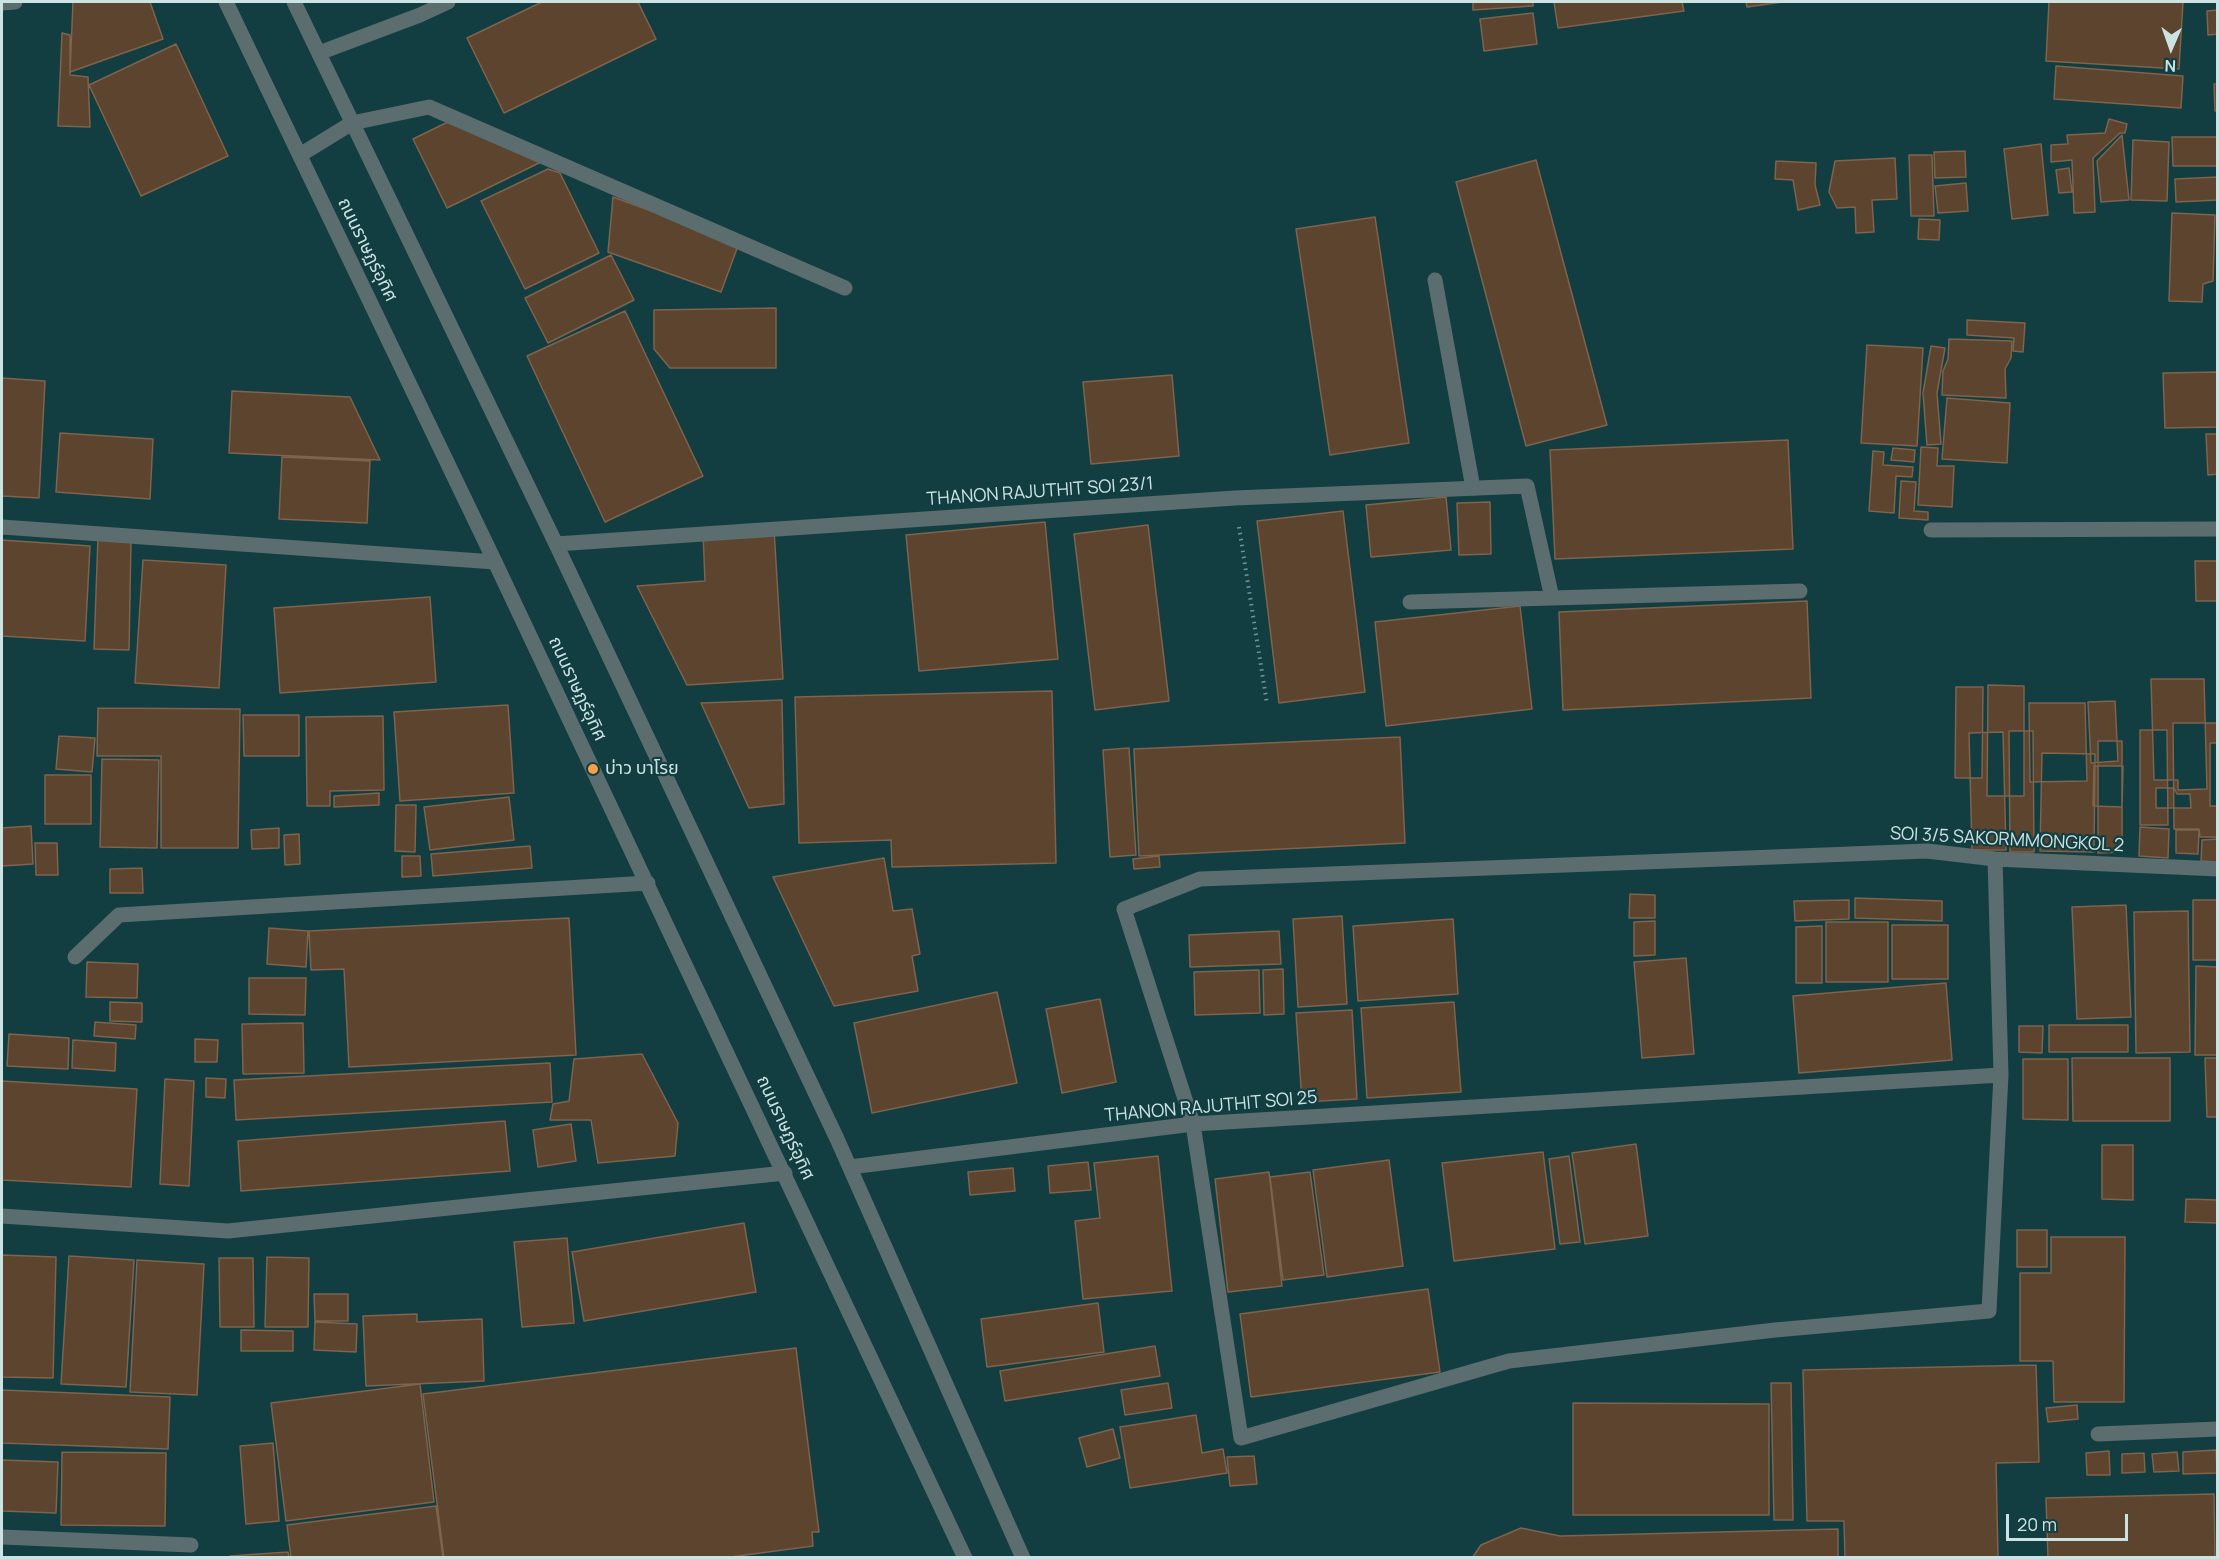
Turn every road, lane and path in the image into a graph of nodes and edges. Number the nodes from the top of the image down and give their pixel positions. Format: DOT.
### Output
graph roads {
  1 [pos="15,2"];
  2 [pos="226,2"];
  3 [pos="294,2"];
  4 [pos="448,2"];
  5 [pos="2,3"];
  6 [pos="417,8"];
  7 [pos="319,53"];
  8 [pos="352,123"];
  9 [pos="300,156"];
  10 [pos="1435,280"];
  11 [pos="845,288"];
  12 [pos="1473,488"];
  13 [pos="1235,498"];
  14 [pos="2,526"];
  15 [pos="2217,529"];
  16 [pos="1931,530"];
  17 [pos="556,544"];
  18 [pos="495,562"];
  19 [pos="1800,591"];
  20 [pos="1552,598"];
  21 [pos="1410,602"];
  22 [pos="1267,704"];
  23 [pos="1995,859"];
  24 [pos="2217,869"];
  25 [pos="648,883"];
  26 [pos="75,957"];
  27 [pos="2001,1075"];
  28 [pos="1193,1124"];
  29 [pos="850,1167"];
  30 [pos="785,1173"];
  31 [pos="2,1216"];
  32 [pos="2217,1429"];
  33 [pos="2098,1434"];
  34 [pos="2,1537"];
  35 [pos="191,1545"];
  36 [pos="965,1557"];
  37 [pos="1023,1557"];
  1 -- 5 [label="street"];
  2 -- 9 [label="street, ถนนราษฏร์อุทิศ"];
  3 -- 7 [label="street"];
  4 -- 6 [label="street"];
  6 -- 7 [label="street"];
  7 -- 8 [label="street"];
  8 -- 9 [label="street"];
  8 -- 11 [label="street"];
  8 -- 17 [label="street"];
  9 -- 18 [label="street, ถนนราษฏร์อุทิศ"];
  10 -- 12 [label="street"];
  12 -- 13 [label="street, THANON RAJUTHIT SOI 23/1"];
  12 -- 20 [label="street, THANON RAJUTHIT SOI 23/1"];
  13 -- 17 [label="street, THANON RAJUTHIT SOI 23/1"];
  13 -- 22 [label="path"];
  14 -- 18 [label="street"];
  15 -- 16 [label="street"];
  17 -- 29 [label="street"];
  18 -- 25 [label="street, ถนนราษฏร์อุทิศ"];
  19 -- 20 [label="street"];
  20 -- 21 [label="street"];
  23 -- 24 [label="street, SOI 3/5 SAKORMMONGKOL 2"];
  23 -- 27 [label="street"];
  23 -- 28 [label="street, SOI 3/5 SAKORMMONGKOL 2"];
  25 -- 26 [label="street"];
  25 -- 30 [label="street, ถนนราษฏร์อุทิศ"];
  27 -- 28 [label="street, THANON RAJUTHIT SOI 25"];
  27 -- 28 [label="street"];
  28 -- 29 [label="street, THANON RAJUTHIT SOI 25"];
  29 -- 37 [label="street"];
  30 -- 31 [label="street"];
  30 -- 36 [label="street, ถนนราษฏร์อุทิศ"];
  32 -- 33 [label="street"];
  34 -- 35 [label="street"];
}
